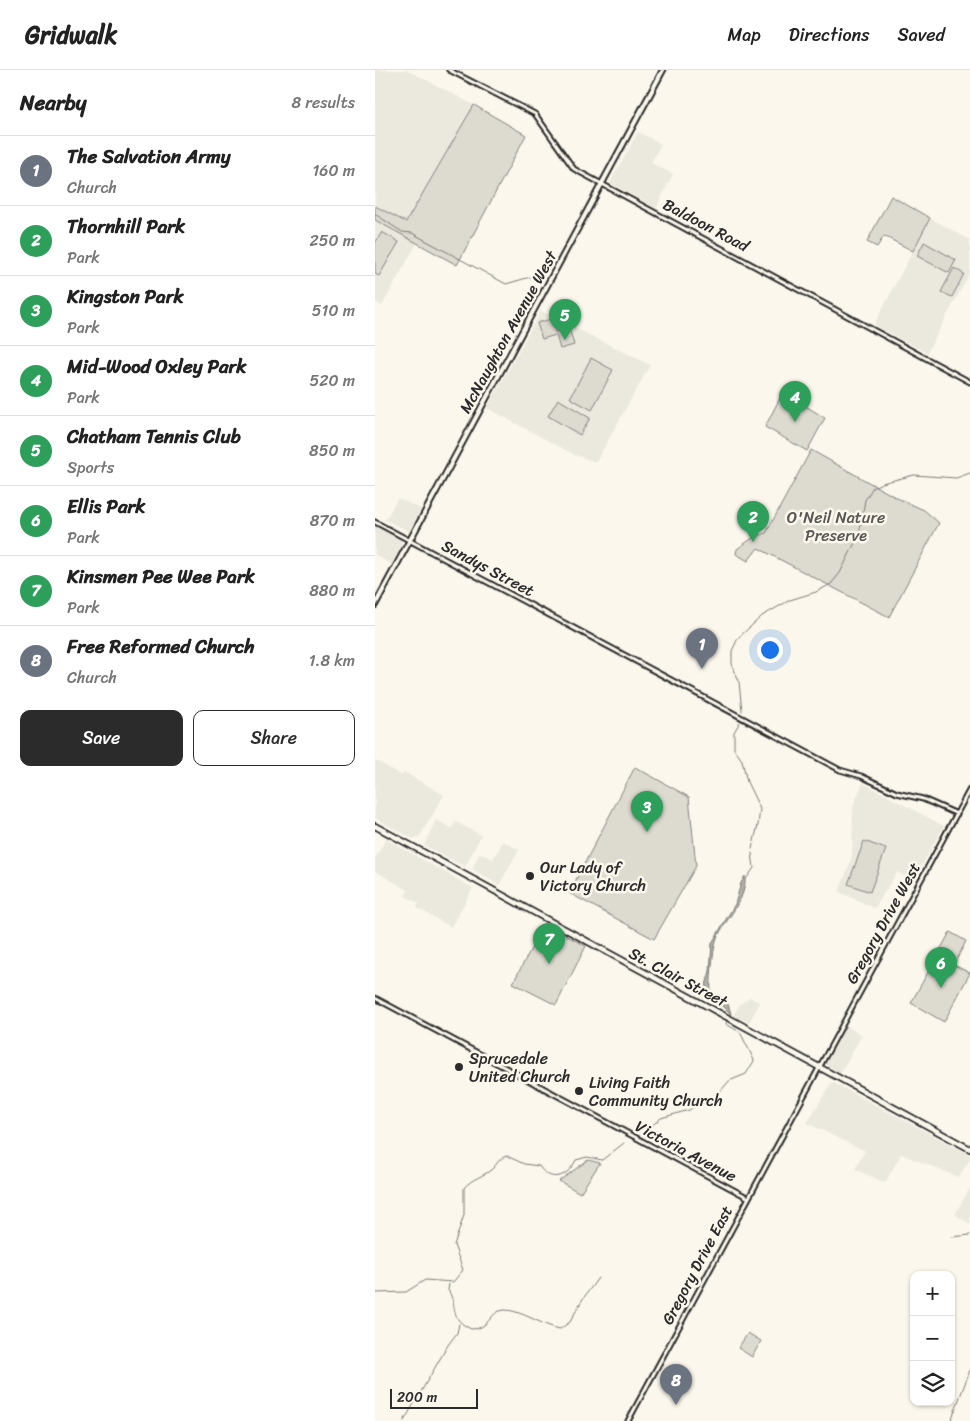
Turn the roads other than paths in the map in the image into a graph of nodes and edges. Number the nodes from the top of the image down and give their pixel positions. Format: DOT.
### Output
graph roads {
  1 [pos="449,70"];
  2 [pos="663,70"];
  3 [pos="602,184"];
  4 [pos="970,382"];
  5 [pos="375,522"];
  6 [pos="410,540"];
  7 [pos="375,605"];
  8 [pos="970,789"];
  9 [pos="957,814"];
  10 [pos="375,826"];
  11 [pos="375,998"];
  12 [pos="818,1068"];
  13 [pos="970,1149"];
  14 [pos="747,1198"];
  15 [pos="628,1421"];
  1 -- 3 [label="street, Baldoon Road"];
  2 -- 3 [label="main road, McNaughton Avenue West"];
  3 -- 4 [label="street, Baldoon Road"];
  3 -- 6 [label="main road, McNaughton Avenue West"];
  5 -- 6 [label="street, Sandys Street"];
  6 -- 7 [label="main road, McNaughton Avenue West"];
  6 -- 9 [label="street, Sandys Street"];
  8 -- 9 [label="street, Gregory Drive West"];
  9 -- 12 [label="street, Gregory Drive West"];
  10 -- 12 [label="main road, St. Clair Street"];
  11 -- 14 [label="street, Victoria Avenue"];
  12 -- 13 [label="main road, St. Clair Street"];
  12 -- 14 [label="street, Gregory Drive East"];
  14 -- 15 [label="street, Gregory Drive East"];
}
